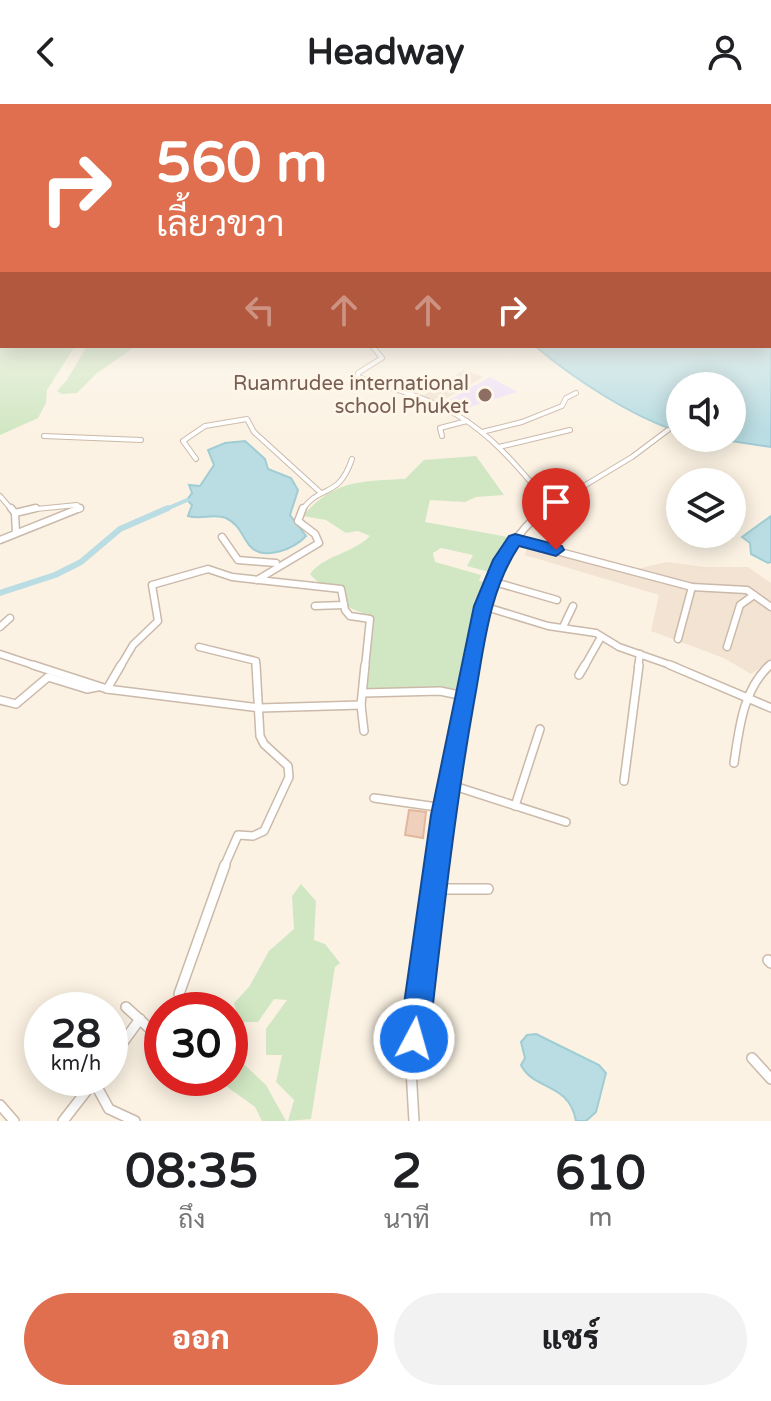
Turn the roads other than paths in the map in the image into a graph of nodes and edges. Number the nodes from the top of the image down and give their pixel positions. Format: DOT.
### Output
graph roads {
  1 [pos="374,348"];
  2 [pos="576,393"];
  3 [pos="468,421"];
  4 [pos="570,430"];
  5 [pos="666,431"];
  6 [pos="482,432"];
  7 [pos="44,436"];
  8 [pos="442,436"];
  9 [pos="141,440"];
  10 [pos="499,447"];
  11 [pos="196,459"];
  12 [pos="352,459"];
  13 [pos="321,493"];
  14 [pos="0,496"];
  15 [pos="550,505"];
  16 [pos="15,513"];
  17 [pos="16,533"];
  18 [pos="222,537"];
  19 [pos="0,540"];
  20 [pos="515,540"];
  21 [pos="276,563"];
  22 [pos="257,580"];
  23 [pos="491,581"];
  24 [pos="692,587"];
  25 [pos="754,595"];
  26 [pos="557,600"];
  27 [pos="344,605"];
  28 [pos="315,606"];
  29 [pos="483,606"];
  30 [pos="573,606"];
  31 [pos="771,607"];
  32 [pos="10,618"];
  33 [pos="0,627"];
  34 [pos="563,627"];
  35 [pos="601,637"];
  36 [pos="678,639"];
  37 [pos="199,647"];
  38 [pos="727,647"];
  39 [pos="0,654"];
  40 [pos="640,654"];
  41 [pos="771,664"];
  42 [pos="579,675"];
  43 [pos="97,687"];
  44 [pos="107,689"];
  45 [pos="363,693"];
  46 [pos="464,696"];
  47 [pos="749,697"];
  48 [pos="0,700"];
  49 [pos="361,705"];
  50 [pos="260,708"];
  51 [pos="771,708"];
  52 [pos="540,729"];
  53 [pos="364,731"];
  54 [pos="734,763"];
  55 [pos="624,781"];
  56 [pos="448,784"];
  57 [pos="374,798"];
  58 [pos="515,806"];
  59 [pos="444,808"];
  60 [pos="566,822"];
  61 [pos="432,889"];
  62 [pos="488,889"];
  63 [pos="180,992"];
  64 [pos="128,1009"];
  65 [pos="140,1019"];
  66 [pos="144,1023"];
  67 [pos="128,1035"];
  68 [pos="752,1058"];
  69 [pos="771,1079"];
  70 [pos="81,1096"];
  71 [pos="102,1096"];
  72 [pos="0,1105"];
  73 [pos="14,1121"];
  74 [pos="63,1121"];
  75 [pos="135,1121"];
  76 [pos="414,1121"];
  1 -- 3 [label="street"];
  2 -- 6 [label="street"];
  3 -- 6 [label="street"];
  3 -- 8 [label="street"];
  4 -- 10 [label="street"];
  5 -- 15 [label="street"];
  6 -- 10 [label="street"];
  7 -- 9 [label="street"];
  10 -- 15 [label="street"];
  11 -- 13 [label="street"];
  12 -- 13 [label="street"];
  13 -- 21 [label="street"];
  14 -- 16 [label="street"];
  15 -- 20 [label="street"];
  16 -- 17 [label="street"];
  16 -- 17 [label="street"];
  17 -- 19 [label="street"];
  18 -- 21 [label="street"];
  20 -- 23 [label="street"];
  20 -- 24 [label="street"];
  21 -- 22 [label="street"];
  22 -- 27 [label="street"];
  22 -- 44 [label="street"];
  23 -- 26 [label="street"];
  23 -- 29 [label="street"];
  24 -- 25 [label="street"];
  24 -- 36 [label="street"];
  25 -- 31 [label="street"];
  25 -- 38 [label="street"];
  27 -- 28 [label="street"];
  27 -- 45 [label="street"];
  29 -- 34 [label="street"];
  29 -- 46 [label="street"];
  30 -- 34 [label="street"];
  32 -- 33 [label="street"];
  34 -- 35 [label="street"];
  35 -- 40 [label="street"];
  35 -- 42 [label="street"];
  37 -- 50 [label="street"];
  39 -- 43 [label="street"];
  40 -- 47 [label="street"];
  40 -- 55 [label="street"];
  41 -- 47 [label="street"];
  43 -- 44 [label="street"];
  43 -- 48 [label="street"];
  44 -- 50 [label="street"];
  45 -- 46 [label="street"];
  45 -- 49 [label="street"];
  46 -- 56 [label="street"];
  47 -- 51 [label="street"];
  47 -- 54 [label="street"];
  49 -- 50 [label="street"];
  49 -- 53 [label="street"];
  50 -- 63 [label="street"];
  52 -- 58 [label="street"];
  56 -- 58 [label="street"];
  56 -- 59 [label="street"];
  57 -- 59 [label="street"];
  58 -- 60 [label="street"];
  59 -- 61 [label="street"];
  61 -- 62 [label="street"];
  61 -- 76 [label="street"];
  64 -- 65 [label="street"];
  65 -- 66 [label="street"];
  65 -- 67 [label="street"];
  68 -- 69 [label="street"];
  70 -- 74 [label="street"];
  71 -- 75 [label="street"];
  72 -- 73 [label="street"];
}
